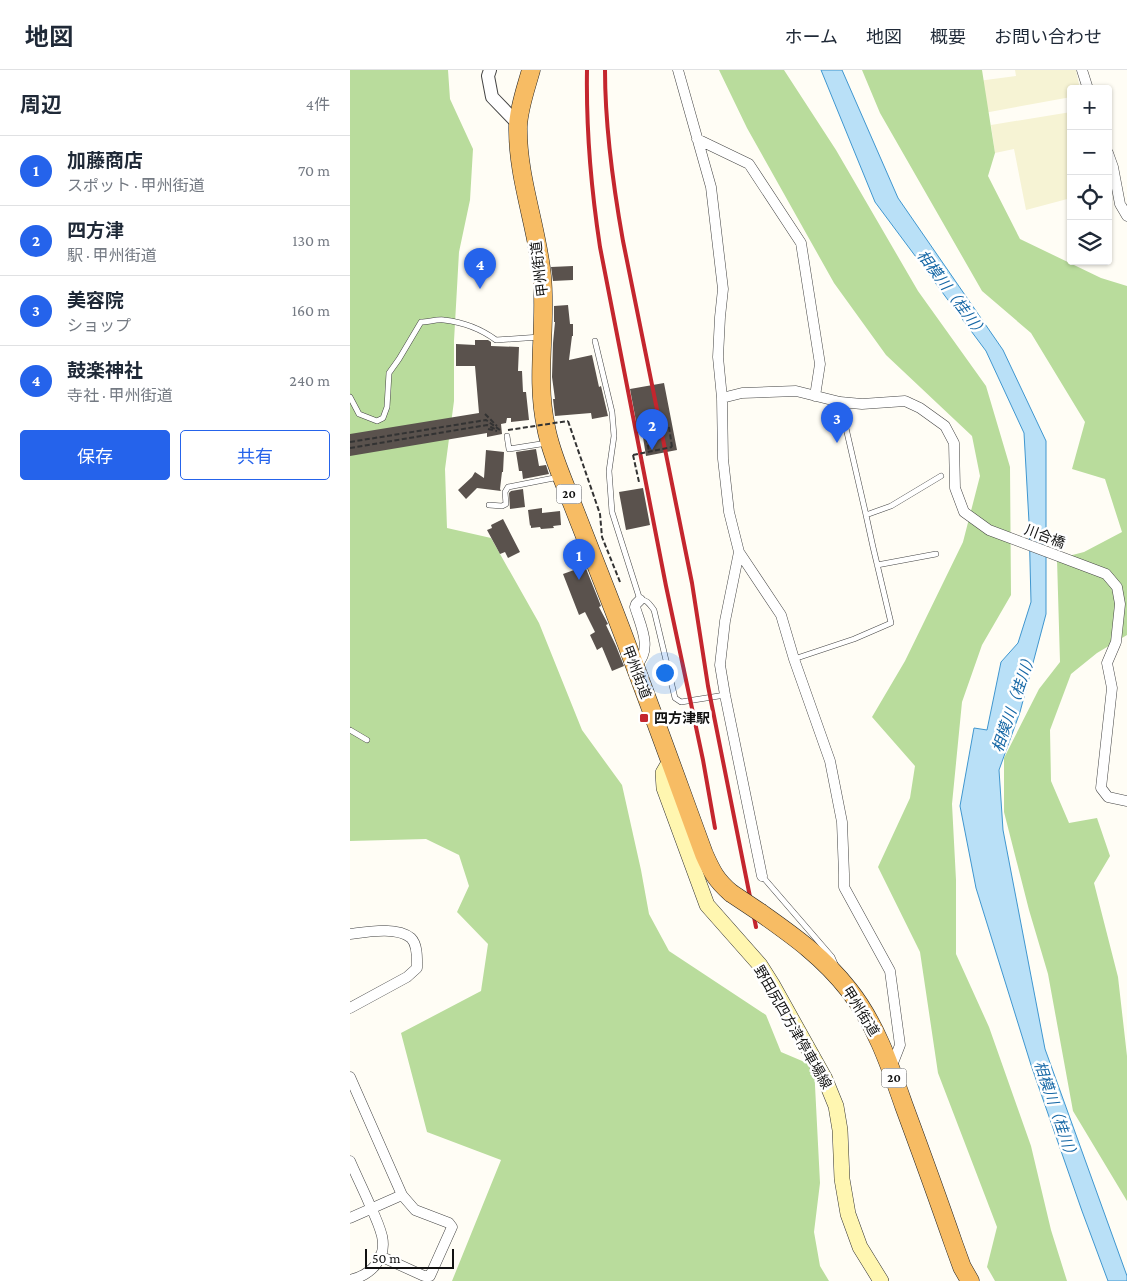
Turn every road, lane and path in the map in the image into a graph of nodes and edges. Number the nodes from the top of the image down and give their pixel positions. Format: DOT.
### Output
graph roads {
  1 [pos="490,70"];
  2 [pos="531,70"];
  3 [pos="678,70"];
  4 [pos="1082,70"];
  5 [pos="1087,85"];
  6 [pos="518,124"];
  7 [pos="697,138"];
  8 [pos="1112,163"];
  9 [pos="1127,216"];
  10 [pos="543,337"];
  11 [pos="595,341"];
  12 [pos="816,396"];
  13 [pos="350,397"];
  14 [pos="722,398"];
  15 [pos="840,402"];
  16 [pos="485,414"];
  17 [pos="669,427"];
  18 [pos="488,429"];
  19 [pos="645,430"];
  20 [pos="502,432"];
  21 [pos="508,433"];
  22 [pos="350,442"];
  23 [pos="550,442"];
  24 [pos="350,448"];
  25 [pos="649,452"];
  26 [pos="941,476"];
  27 [pos="562,477"];
  28 [pos="639,482"];
  29 [pos="490,504"];
  30 [pos="866,515"];
  31 [pos="740,552"];
  32 [pos="936,554"];
  33 [pos="878,565"];
  34 [pos="621,585"];
  35 [pos="640,600"];
  36 [pos="794,659"];
  37 [pos="636,666"];
  38 [pos="725,695"];
  39 [pos="350,730"];
  40 [pos="368,740"];
  41 [pos="670,762"];
  42 [pos="1127,801"];
  43 [pos="762,876"];
  44 [pos="350,934"];
  45 [pos="840,979"];
  46 [pos="350,1008"];
  47 [pos="891,1068"];
  48 [pos="350,1077"];
  49 [pos="350,1161"];
  50 [pos="402,1194"];
  51 [pos="371,1208"];
  52 [pos="350,1218"];
  53 [pos="380,1256"];
  54 [pos="350,1280"];
  55 [pos="881,1281"];
  56 [pos="970,1281"];
  1 -- 6 [label="street"];
  2 -- 6 [label="highway, 甲州街道 / 20"];
  3 -- 7 [label="street"];
  4 -- 5 [label="street"];
  6 -- 10 [label="highway, 甲州街道 / 20"];
  7 -- 12 [label="street"];
  7 -- 14 [label="street"];
  8 -- 9 [label="street"];
  10 -- 13 [label="lane"];
  10 -- 23 [label="highway, 甲州街道 / 20"];
  11 -- 35 [label="lane"];
  12 -- 14 [label="street, 川合橋"];
  12 -- 15 [label="street, 川合橋"];
  14 -- 31 [label="street"];
  15 -- 30 [label="lane"];
  15 -- 42 [label="street, 川合橋"];
  16 -- 20 [label="path"];
  17 -- 25 [label="path, bridge"];
  18 -- 20 [label="path"];
  19 -- 25 [label="path"];
  20 -- 22 [label="path"];
  20 -- 24 [label="path"];
  21 -- 23 [label="lane"];
  21 -- 34 [label="path, bridge"];
  23 -- 27 [label="highway, 甲州街道 / 20"];
  25 -- 28 [label="path, bridge"];
  26 -- 30 [label="lane"];
  27 -- 29 [label="lane"];
  27 -- 37 [label="highway, 甲州街道 / 20"];
  30 -- 33 [label="lane"];
  31 -- 36 [label="street"];
  31 -- 38 [label="street"];
  32 -- 33 [label="lane"];
  33 -- 36 [label="lane"];
  35 -- 37 [label="street"];
  35 -- 38 [label="lane"];
  36 -- 47 [label="street"];
  37 -- 41 [label="highway, 甲州街道 / 20"];
  38 -- 43 [label="street"];
  39 -- 40 [label="lane"];
  41 -- 45 [label="highway, 甲州街道 / 20, bridge"];
  41 -- 55 [label="main road, 野田尻四方津停車場線"];
  43 -- 45 [label="lane"];
  44 -- 46 [label="street"];
  45 -- 47 [label="highway, 甲州街道 / 20"];
  47 -- 56 [label="highway, 甲州街道 / 20"];
  48 -- 50 [label="street"];
  49 -- 51 [label="street"];
  50 -- 51 [label="street"];
  50 -- 53 [label="street"];
  51 -- 52 [label="street"];
  51 -- 53 [label="street"];
  53 -- 54 [label="street"];
}
